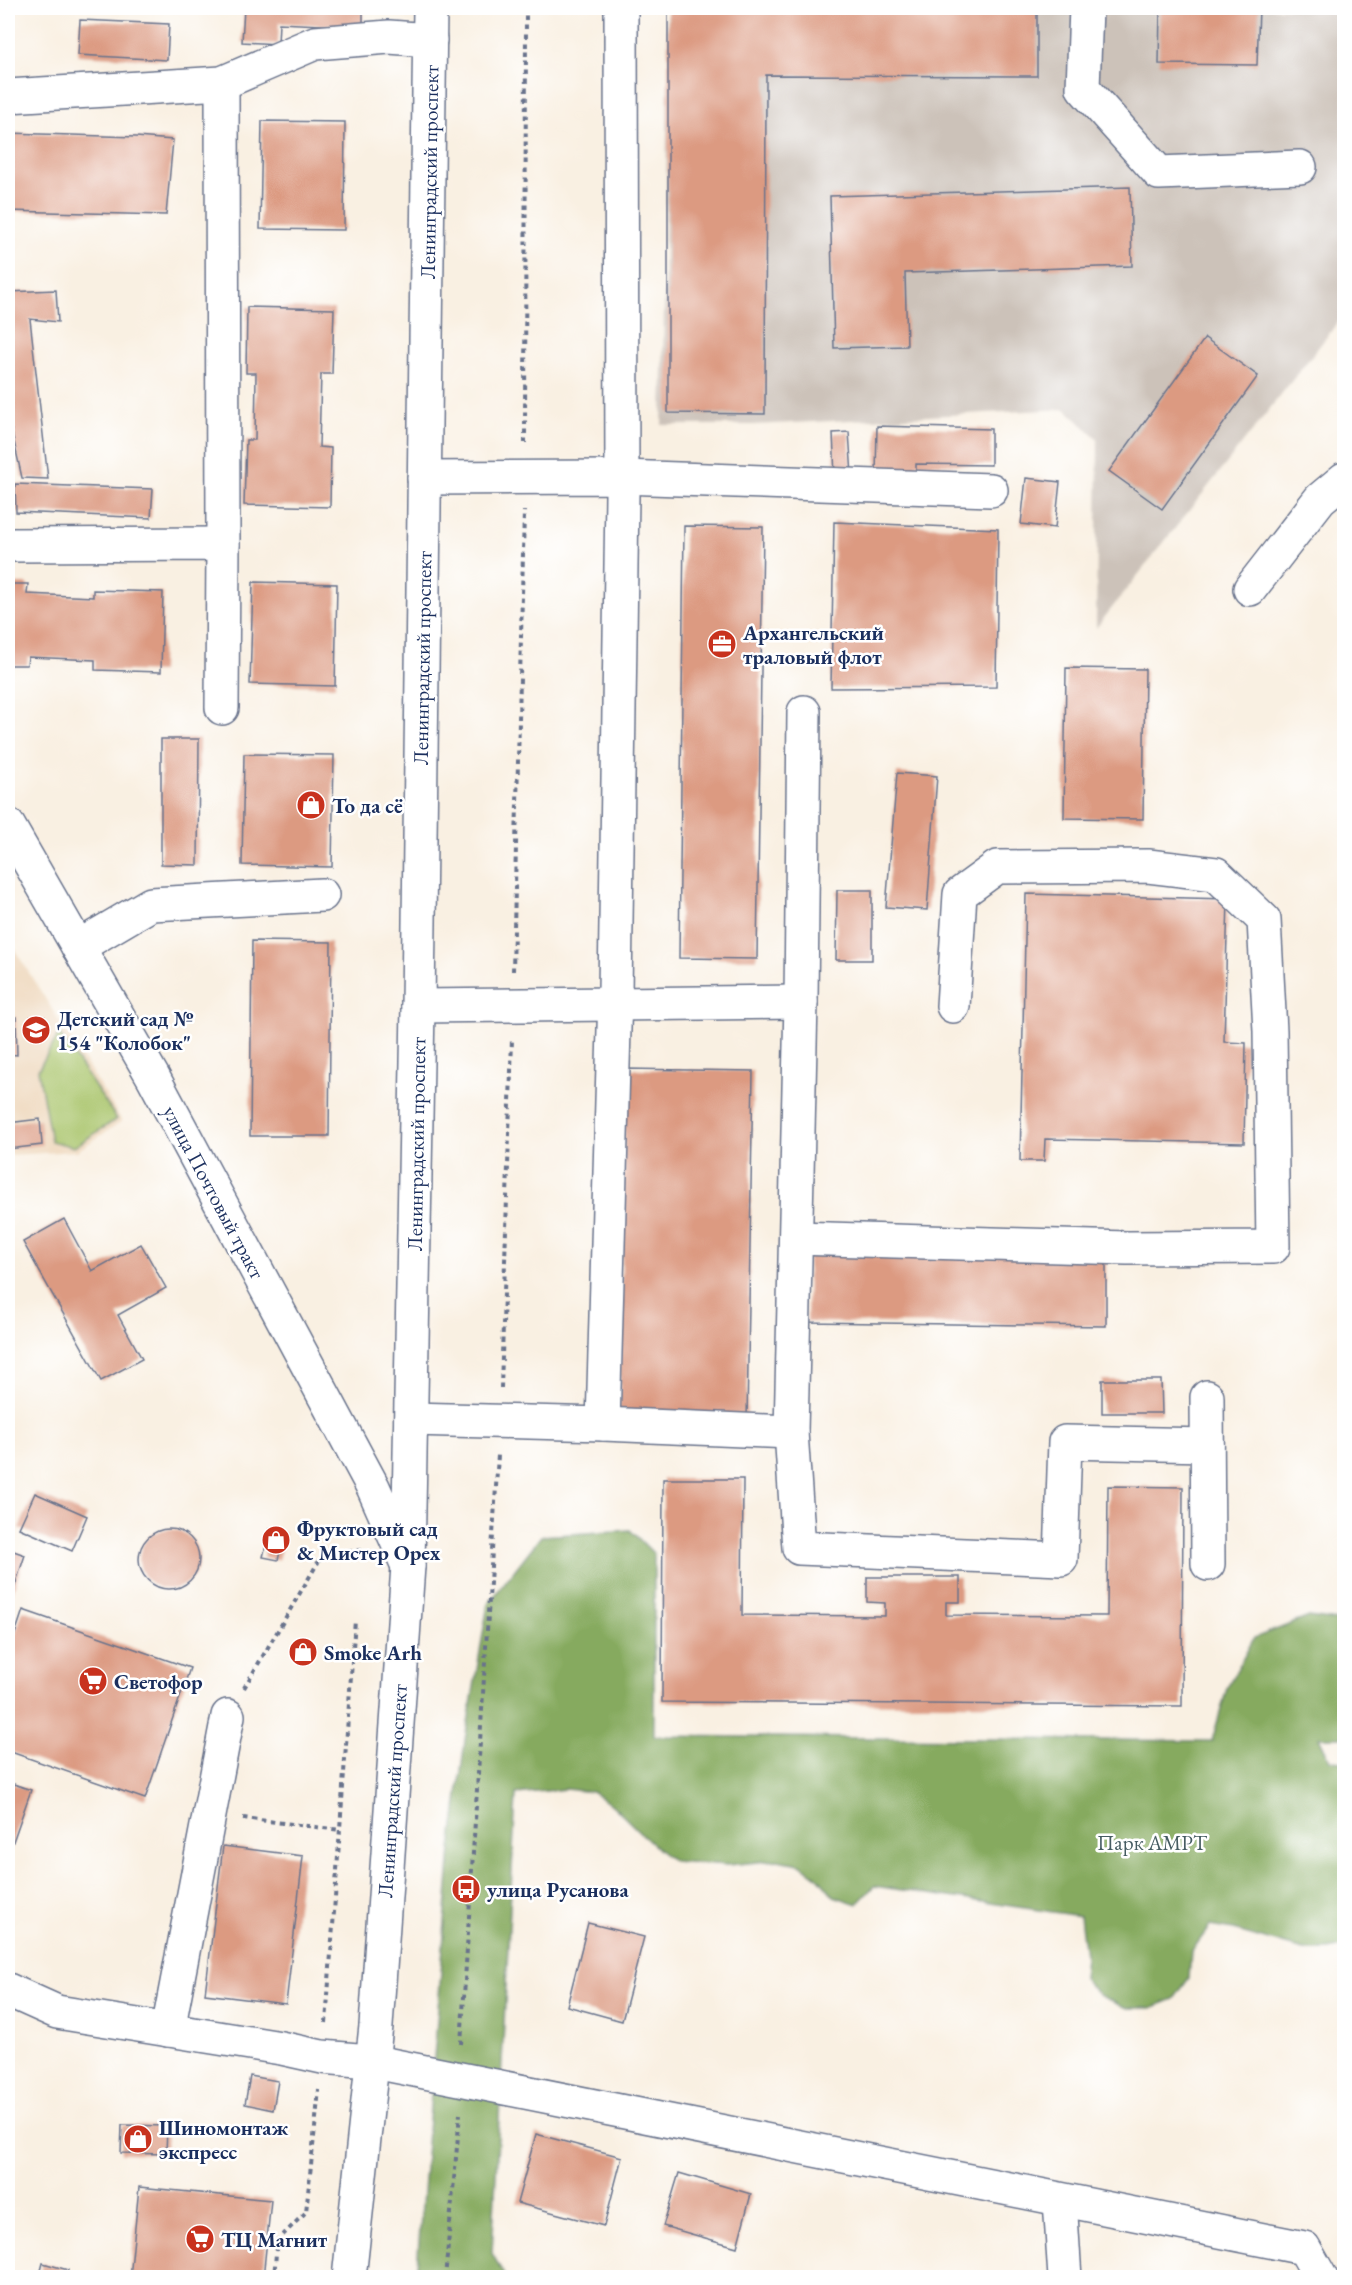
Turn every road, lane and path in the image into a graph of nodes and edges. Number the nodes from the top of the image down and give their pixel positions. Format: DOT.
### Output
graph roads {
  1 [pos="430,8"];
  2 [pos="526,8"];
  3 [pos="621,8"];
  4 [pos="1086,8"];
  5 [pos="430,40"];
  6 [pos="222,83"];
  7 [pos="8,96"];
  8 [pos="1300,167"];
  9 [pos="622,477"];
  10 [pos="424,478"];
  11 [pos="525,478"];
  12 [pos="1344,479"];
  13 [pos="991,490"];
  14 [pos="223,544"];
  15 [pos="8,545"];
  16 [pos="1250,590"];
  17 [pos="222,708"];
  18 [pos="804,712"];
  19 [pos="9,831"];
  20 [pos="322,895"];
  21 [pos="78,947"];
  22 [pos="801,1002"];
  23 [pos="615,1004"];
  24 [pos="513,1005"];
  25 [pos="418,1006"];
  26 [pos="953,1006"];
  27 [pos="796,1238"];
  28 [pos="1207,1397"];
  29 [pos="411,1419"];
  30 [pos="500,1422"];
  31 [pos="603,1424"];
  32 [pos="791,1432"];
  33 [pos="1207,1445"];
  34 [pos="365,1550"];
  35 [pos="1208,1564"];
  36 [pos="408,1566"];
  37 [pos="355,1620"];
  38 [pos="228,1716"];
  39 [pos="209,1814"];
  40 [pos="340,1830"];
  41 [pos="8,1990"];
  42 [pos="168,2030"];
  43 [pos="322,2057"];
  44 [pos="370,2061"];
  45 [pos="463,2080"];
  46 [pos="1060,2200"];
  47 [pos="274,2277"];
  48 [pos="349,2277"];
  49 [pos="445,2277"];
  50 [pos="1065,2277"];
  51 [pos="1321,2277"];
  1 -- 5 [label="main road, Ленинградский проспект"];
  2 -- 11 [label="path"];
  3 -- 9 [label="main road"];
  4 -- 8 [label="main road"];
  5 -- 6 [label="main road"];
  5 -- 10 [label="main road, Ленинградский проспект"];
  6 -- 7 [label="main road"];
  6 -- 14 [label="main road"];
  9 -- 11 [label="main road"];
  9 -- 13 [label="main road"];
  9 -- 23 [label="main road"];
  10 -- 11 [label="main road"];
  10 -- 25 [label="main road, Ленинградский проспект"];
  11 -- 24 [label="path"];
  12 -- 16 [label="main road"];
  14 -- 15 [label="main road"];
  14 -- 17 [label="main road"];
  18 -- 22 [label="main road"];
  19 -- 21 [label="main road, улица Почтовый тракт"];
  20 -- 21 [label="main road"];
  21 -- 36 [label="main road, улица Почтовый тракт"];
  22 -- 23 [label="main road"];
  22 -- 27 [label="main road"];
  23 -- 24 [label="main road"];
  23 -- 31 [label="main road"];
  24 -- 25 [label="main road"];
  24 -- 30 [label="path"];
  25 -- 29 [label="main road, Ленинградский проспект"];
  26 -- 27 [label="main road"];
  27 -- 32 [label="main road"];
  28 -- 33 [label="main road"];
  29 -- 30 [label="main road"];
  29 -- 36 [label="main road, Ленинградский проспект"];
  30 -- 31 [label="main road"];
  30 -- 45 [label="path"];
  31 -- 32 [label="main road"];
  32 -- 33 [label="main road"];
  33 -- 35 [label="main road"];
  34 -- 38 [label="path"];
  36 -- 44 [label="main road, Ленинградский проспект"];
  37 -- 40 [label="path"];
  38 -- 39 [label="main road"];
  39 -- 40 [label="path"];
  39 -- 42 [label="main road"];
  40 -- 43 [label="path"];
  41 -- 42 [label="main road"];
  42 -- 43 [label="main road"];
  43 -- 44 [label="main road"];
  43 -- 47 [label="path"];
  44 -- 45 [label="main road"];
  44 -- 48 [label="main road, Ленинградский проспект"];
  45 -- 46 [label="main road"];
  45 -- 49 [label="path"];
  46 -- 50 [label="main road"];
  46 -- 51 [label="main road"];
}
